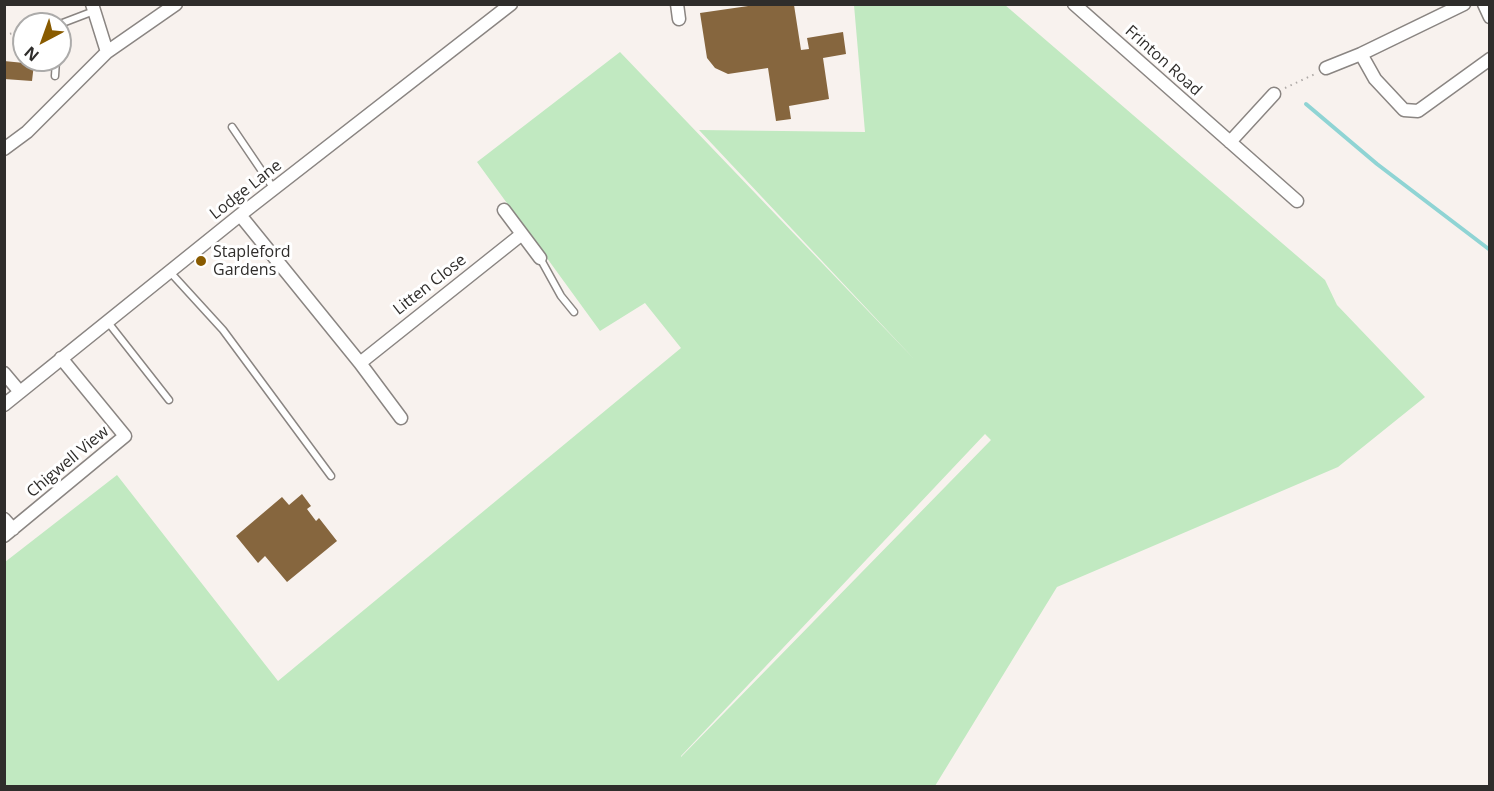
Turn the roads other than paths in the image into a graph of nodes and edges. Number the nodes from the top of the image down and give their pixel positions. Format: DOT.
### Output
graph roads {
  1 [pos="176,4"];
  2 [pos="511,4"];
  3 [pos="677,4"];
  4 [pos="1074,4"];
  5 [pos="1464,4"];
  6 [pos="1484,4"];
  7 [pos="93,8"];
  8 [pos="1490,17"];
  9 [pos="72,18"];
  10 [pos="680,19"];
  11 [pos="107,52"];
  12 [pos="1361,54"];
  13 [pos="1490,59"];
  14 [pos="1326,68"];
  15 [pos="55,72"];
  16 [pos="55,76"];
  17 [pos="1274,94"];
  18 [pos="232,126"];
  19 [pos="1230,142"];
  20 [pos="4,149"];
  21 [pos="274,189"];
  22 [pos="1298,201"];
  23 [pos="504,210"];
  24 [pos="240,215"];
  25 [pos="522,234"];
  26 [pos="540,258"];
  27 [pos="170,272"];
  28 [pos="574,312"];
  29 [pos="107,321"];
  30 [pos="61,358"];
  31 [pos="360,363"];
  32 [pos="4,373"];
  33 [pos="20,392"];
  34 [pos="169,400"];
  35 [pos="4,405"];
  36 [pos="400,418"];
  37 [pos="331,476"];
  38 [pos="4,519"];
  39 [pos="9,532"];
  1 -- 11 [label="street"];
  2 -- 21 [label="street, Lodge Lane"];
  3 -- 10 [label="street"];
  4 -- 19 [label="street, Frinton Road"];
  5 -- 12 [label="street"];
  6 -- 8 [label="street"];
  7 -- 9 [label="lane"];
  7 -- 11 [label="street"];
  11 -- 20 [label="street"];
  12 -- 13 [label="street"];
  12 -- 14 [label="street"];
  15 -- 16 [label="lane"];
  17 -- 19 [label="street"];
  18 -- 21 [label="lane"];
  19 -- 22 [label="street, Frinton Road"];
  21 -- 24 [label="street, Lodge Lane"];
  23 -- 25 [label="street"];
  24 -- 27 [label="street, Lodge Lane"];
  24 -- 31 [label="street"];
  25 -- 26 [label="street"];
  25 -- 31 [label="street, Litten Close"];
  26 -- 28 [label="lane"];
  27 -- 29 [label="street, Lodge Lane"];
  27 -- 37 [label="lane"];
  29 -- 30 [label="street, Lodge Lane"];
  29 -- 34 [label="lane"];
  30 -- 33 [label="street, Lodge Lane"];
  30 -- 39 [label="street, Chigwell View"];
  31 -- 36 [label="street"];
  32 -- 33 [label="street"];
  33 -- 35 [label="street, Lodge Lane"];
  38 -- 39 [label="street"];
}
